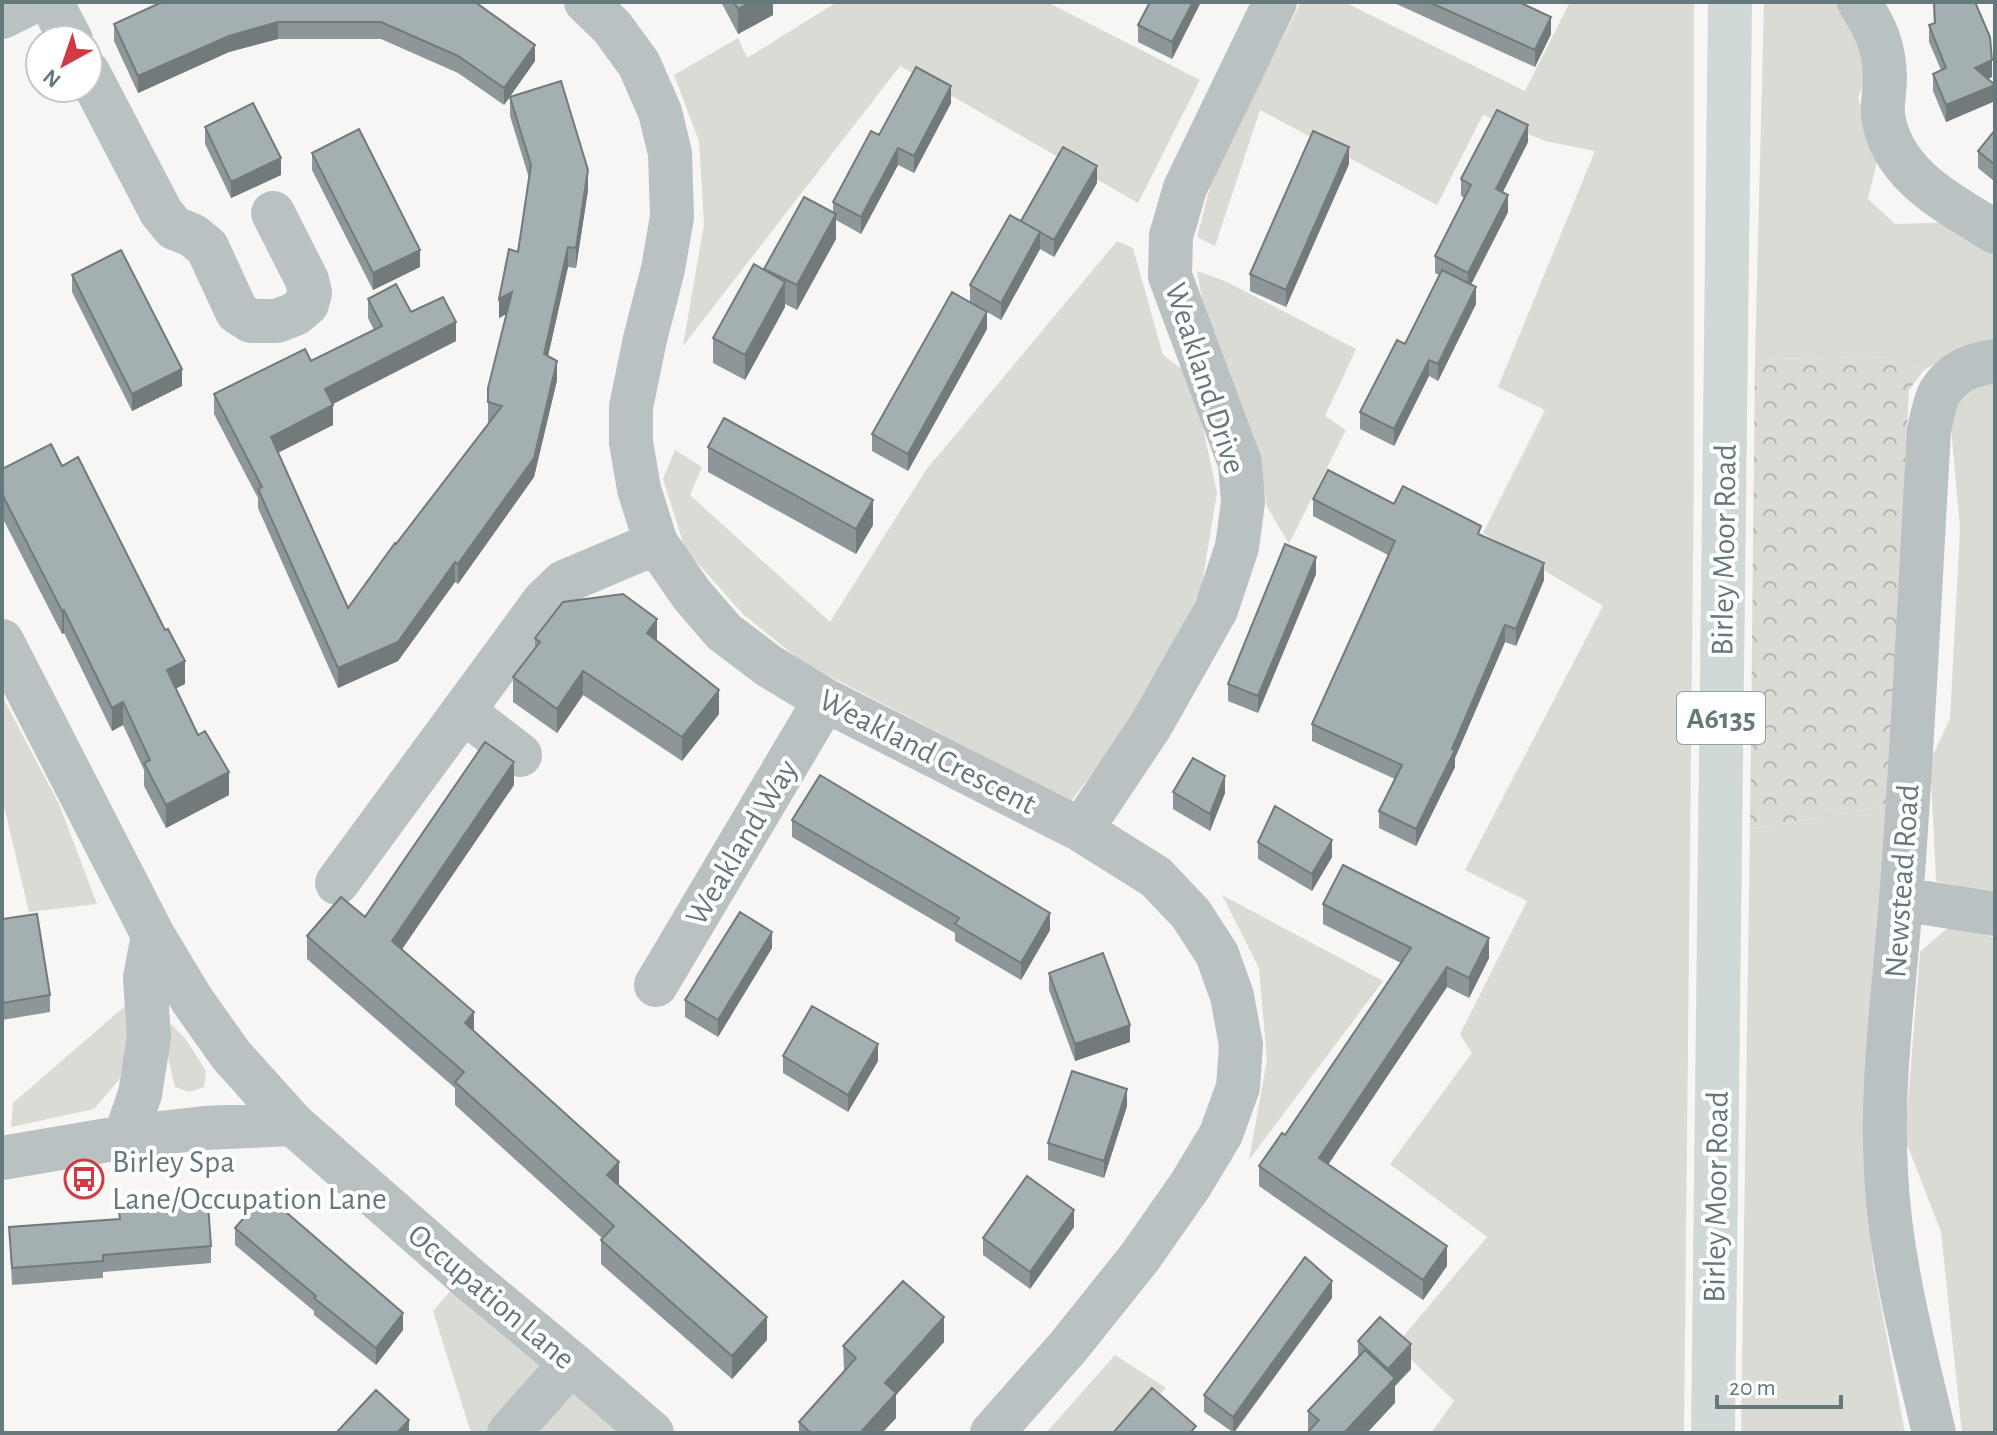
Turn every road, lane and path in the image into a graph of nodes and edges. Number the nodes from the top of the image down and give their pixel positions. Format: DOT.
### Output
graph roads {
  1 [pos="32,2"];
  2 [pos="51,2"];
  3 [pos="586,2"];
  4 [pos="1275,2"];
  5 [pos="1730,2"];
  6 [pos="1859,2"];
  7 [pos="2,17"];
  8 [pos="63,24"];
  9 [pos="104,103"];
  10 [pos="273,213"];
  11 [pos="1995,232"];
  12 [pos="1995,361"];
  13 [pos="656,543"];
  14 [pos="2,641"];
  15 [pos="825,700"];
  16 [pos="463,711"];
  17 [pos="520,755"];
  18 [pos="1081,830"];
  19 [pos="337,883"];
  20 [pos="1901,899"];
  21 [pos="1995,914"];
  22 [pos="153,935"];
  23 [pos="656,985"];
  24 [pos="293,1124"];
  25 [pos="125,1137"];
  26 [pos="2,1158"];
  27 [pos="571,1363"];
  28 [pos="509,1433"];
  29 [pos="652,1433"];
  30 [pos="992,1433"];
  31 [pos="1713,1433"];
  32 [pos="1934,1433"];
  1 -- 7 [label="street"];
  2 -- 8 [label="street"];
  3 -- 13 [label="street, Weakland Crescent"];
  4 -- 18 [label="street, Weakland Drive"];
  5 -- 31 [label="main road, Birley Moor Road / A6135"];
  6 -- 11 [label="street"];
  9 -- 10 [label="street"];
  12 -- 20 [label="street, Newstead Road"];
  13 -- 15 [label="street, Weakland Crescent"];
  13 -- 16 [label="street"];
  14 -- 22 [label="street, Occupation Lane"];
  15 -- 18 [label="street, Weakland Crescent"];
  15 -- 23 [label="street, Weakland Way"];
  16 -- 17 [label="street"];
  16 -- 19 [label="street"];
  18 -- 30 [label="street, Weakland Crescent"];
  20 -- 21 [label="street"];
  20 -- 32 [label="street, Newstead Road"];
  22 -- 24 [label="street, Occupation Lane"];
  22 -- 25 [label="street"];
  24 -- 25 [label="street"];
  24 -- 27 [label="street, Occupation Lane"];
  25 -- 26 [label="street"];
  27 -- 28 [label="street"];
  27 -- 29 [label="street, Occupation Lane"];
}
